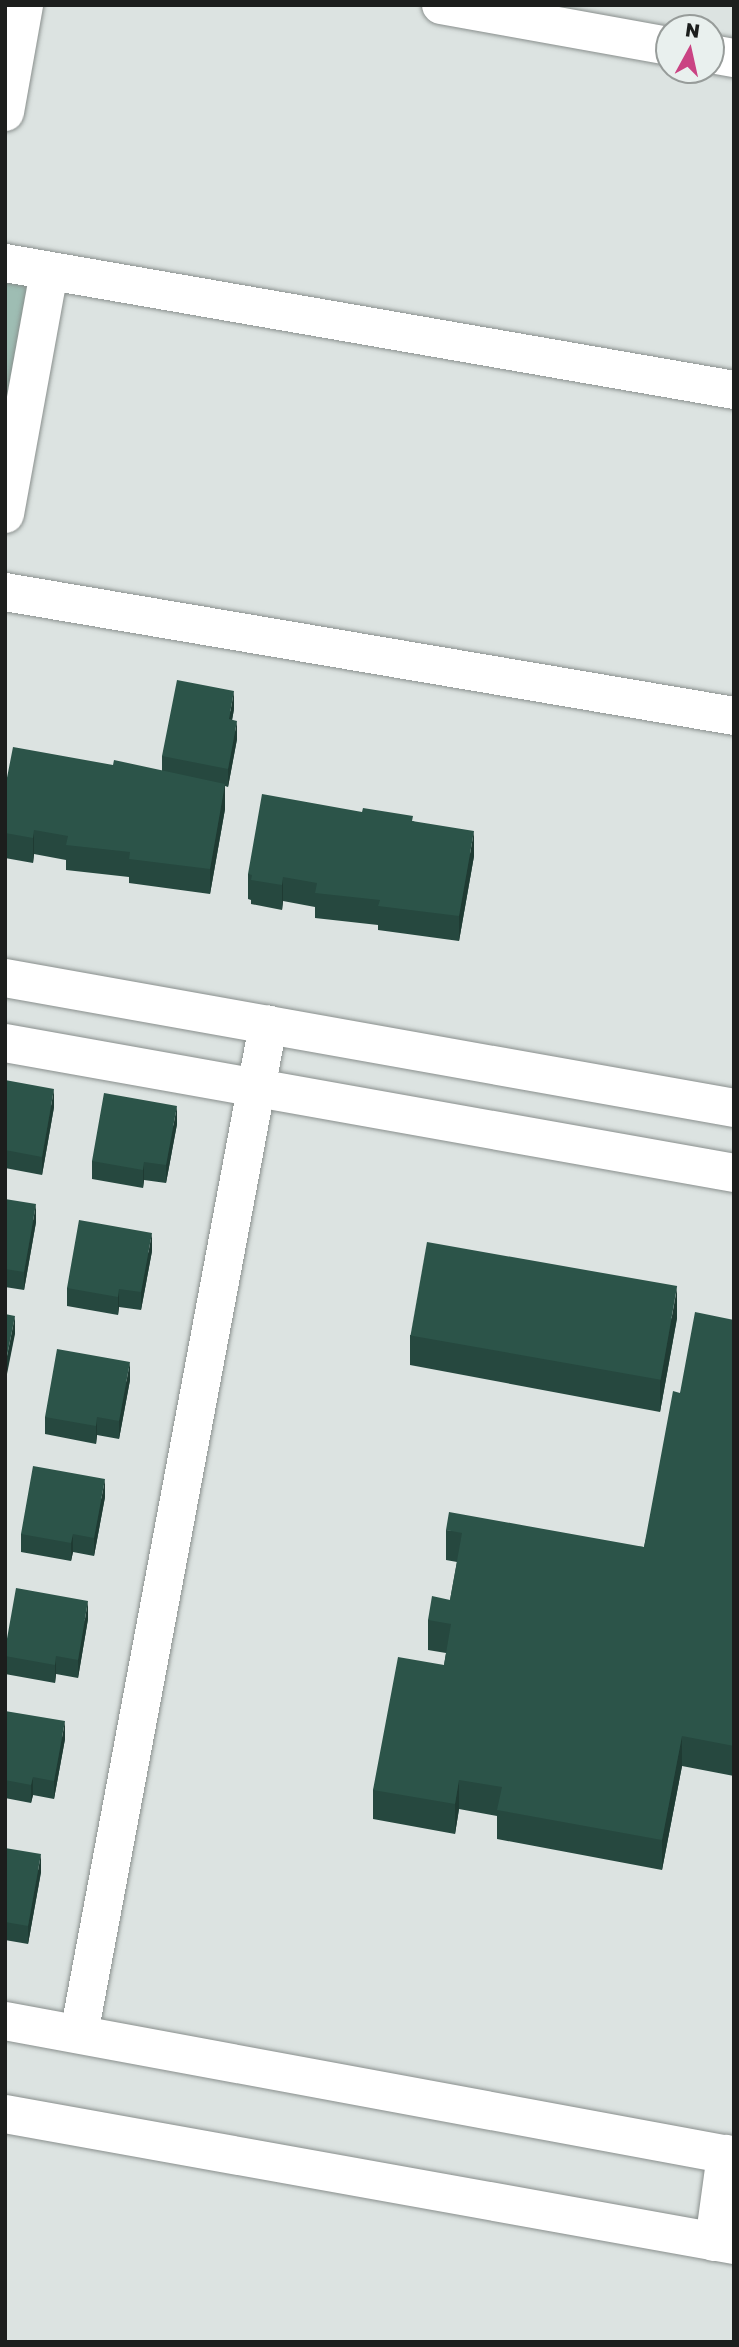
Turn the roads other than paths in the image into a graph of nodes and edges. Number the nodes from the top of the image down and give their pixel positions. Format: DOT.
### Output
graph roads {
  1 [pos="24,5"];
  2 [pos="441,5"];
  3 [pos="655,43"];
  4 [pos="5,112"];
  5 [pos="5,263"];
  6 [pos="50,271"];
  7 [pos="734,390"];
  8 [pos="5,514"];
  9 [pos="5,592"];
  10 [pos="734,716"];
  11 [pos="5,978"];
  12 [pos="268,1025"];
  13 [pos="5,1043"];
  14 [pos="256,1088"];
  15 [pos="734,1108"];
  16 [pos="734,1173"];
  17 [pos="5,2021"];
  18 [pos="79,2034"];
  19 [pos="5,2114"];
  20 [pos="730,2155"];
  21 [pos="724,2243"];
  1 -- 4 [label="street"];
  2 -- 3 [label="street"];
  5 -- 6 [label="street"];
  6 -- 7 [label="street"];
  6 -- 8 [label="street"];
  9 -- 10 [label="street"];
  11 -- 12 [label="street"];
  12 -- 14 [label="street"];
  12 -- 15 [label="street"];
  13 -- 14 [label="street"];
  14 -- 16 [label="street"];
  14 -- 18 [label="street"];
  17 -- 18 [label="street"];
  18 -- 20 [label="street"];
  19 -- 21 [label="street"];
  20 -- 21 [label="street"];
}
